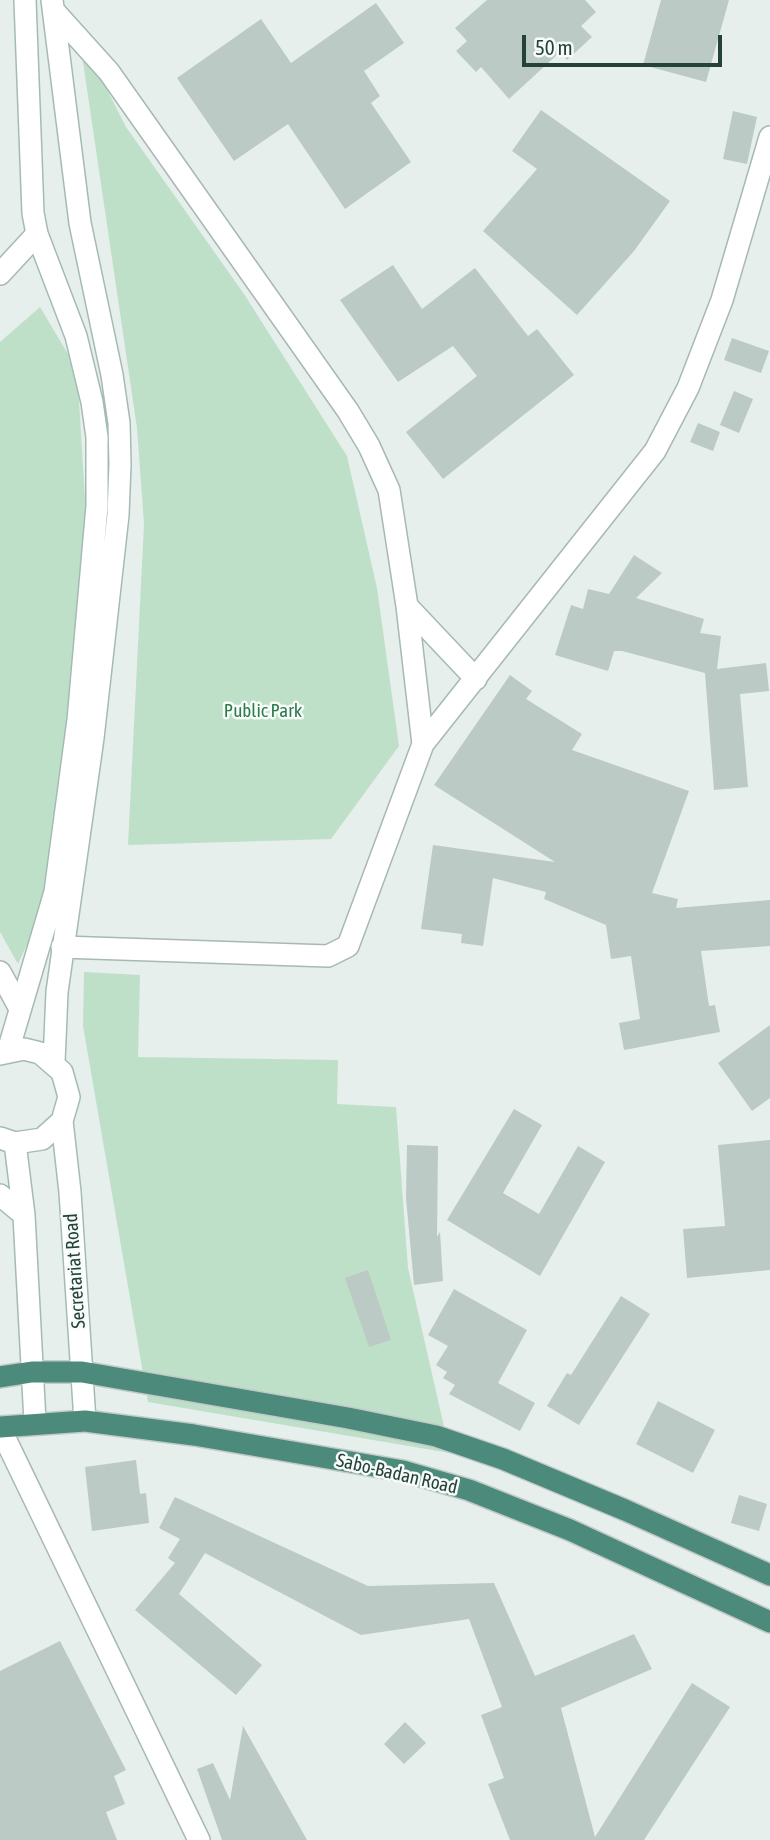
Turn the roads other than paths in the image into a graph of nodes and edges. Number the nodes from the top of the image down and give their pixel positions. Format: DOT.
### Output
graph roads {
  1 [pos="25,0"];
  2 [pos="54,6"];
  3 [pos="770,137"];
  4 [pos="37,234"];
  5 [pos="0,274"];
  6 [pos="407,606"];
  7 [pos="476,679"];
  8 [pos="423,744"];
  9 [pos="62,947"];
  10 [pos="0,972"];
  11 [pos="19,1007"];
  12 [pos="4,1053"];
  13 [pos="54,1062"];
  14 [pos="62,1121"];
  15 [pos="4,1140"];
  16 [pos="0,1195"];
  17 [pos="24,1215"];
  18 [pos="32,1372"];
  19 [pos="82,1372"];
  20 [pos="0,1377"];
  21 [pos="85,1421"];
  22 [pos="35,1422"];
  23 [pos="0,1428"];
  24 [pos="770,1575"];
  25 [pos="770,1622"];
  26 [pos="199,1840"];
  1 -- 4 [label="main road"];
  2 -- 6 [label="main road"];
  2 -- 9 [label="main road"];
  3 -- 7 [label="main road"];
  4 -- 5 [label="main road"];
  4 -- 11 [label="main road"];
  6 -- 7 [label="main road"];
  6 -- 8 [label="main road"];
  7 -- 8 [label="main road"];
  8 -- 9 [label="main road"];
  9 -- 13 [label="main road"];
  10 -- 11 [label="main road"];
  11 -- 12 [label="main road"];
  12 -- 13 [label="main road"];
  13 -- 14 [label="main road, Secretariat Road"];
  14 -- 15 [label="main road"];
  14 -- 19 [label="main road, Secretariat Road"];
  15 -- 17 [label="main road"];
  16 -- 17 [label="main road"];
  17 -- 18 [label="main road"];
  18 -- 19 [label="highway"];
  18 -- 20 [label="highway"];
  18 -- 22 [label="main road"];
  19 -- 21 [label="main road, Secretariat Road"];
  19 -- 24 [label="highway"];
  21 -- 22 [label="highway, Sabo-Badan Road"];
  21 -- 25 [label="highway, Sabo-Badan Road"];
  22 -- 23 [label="highway, Sabo-Badan Road"];
  23 -- 26 [label="main road"];
}
